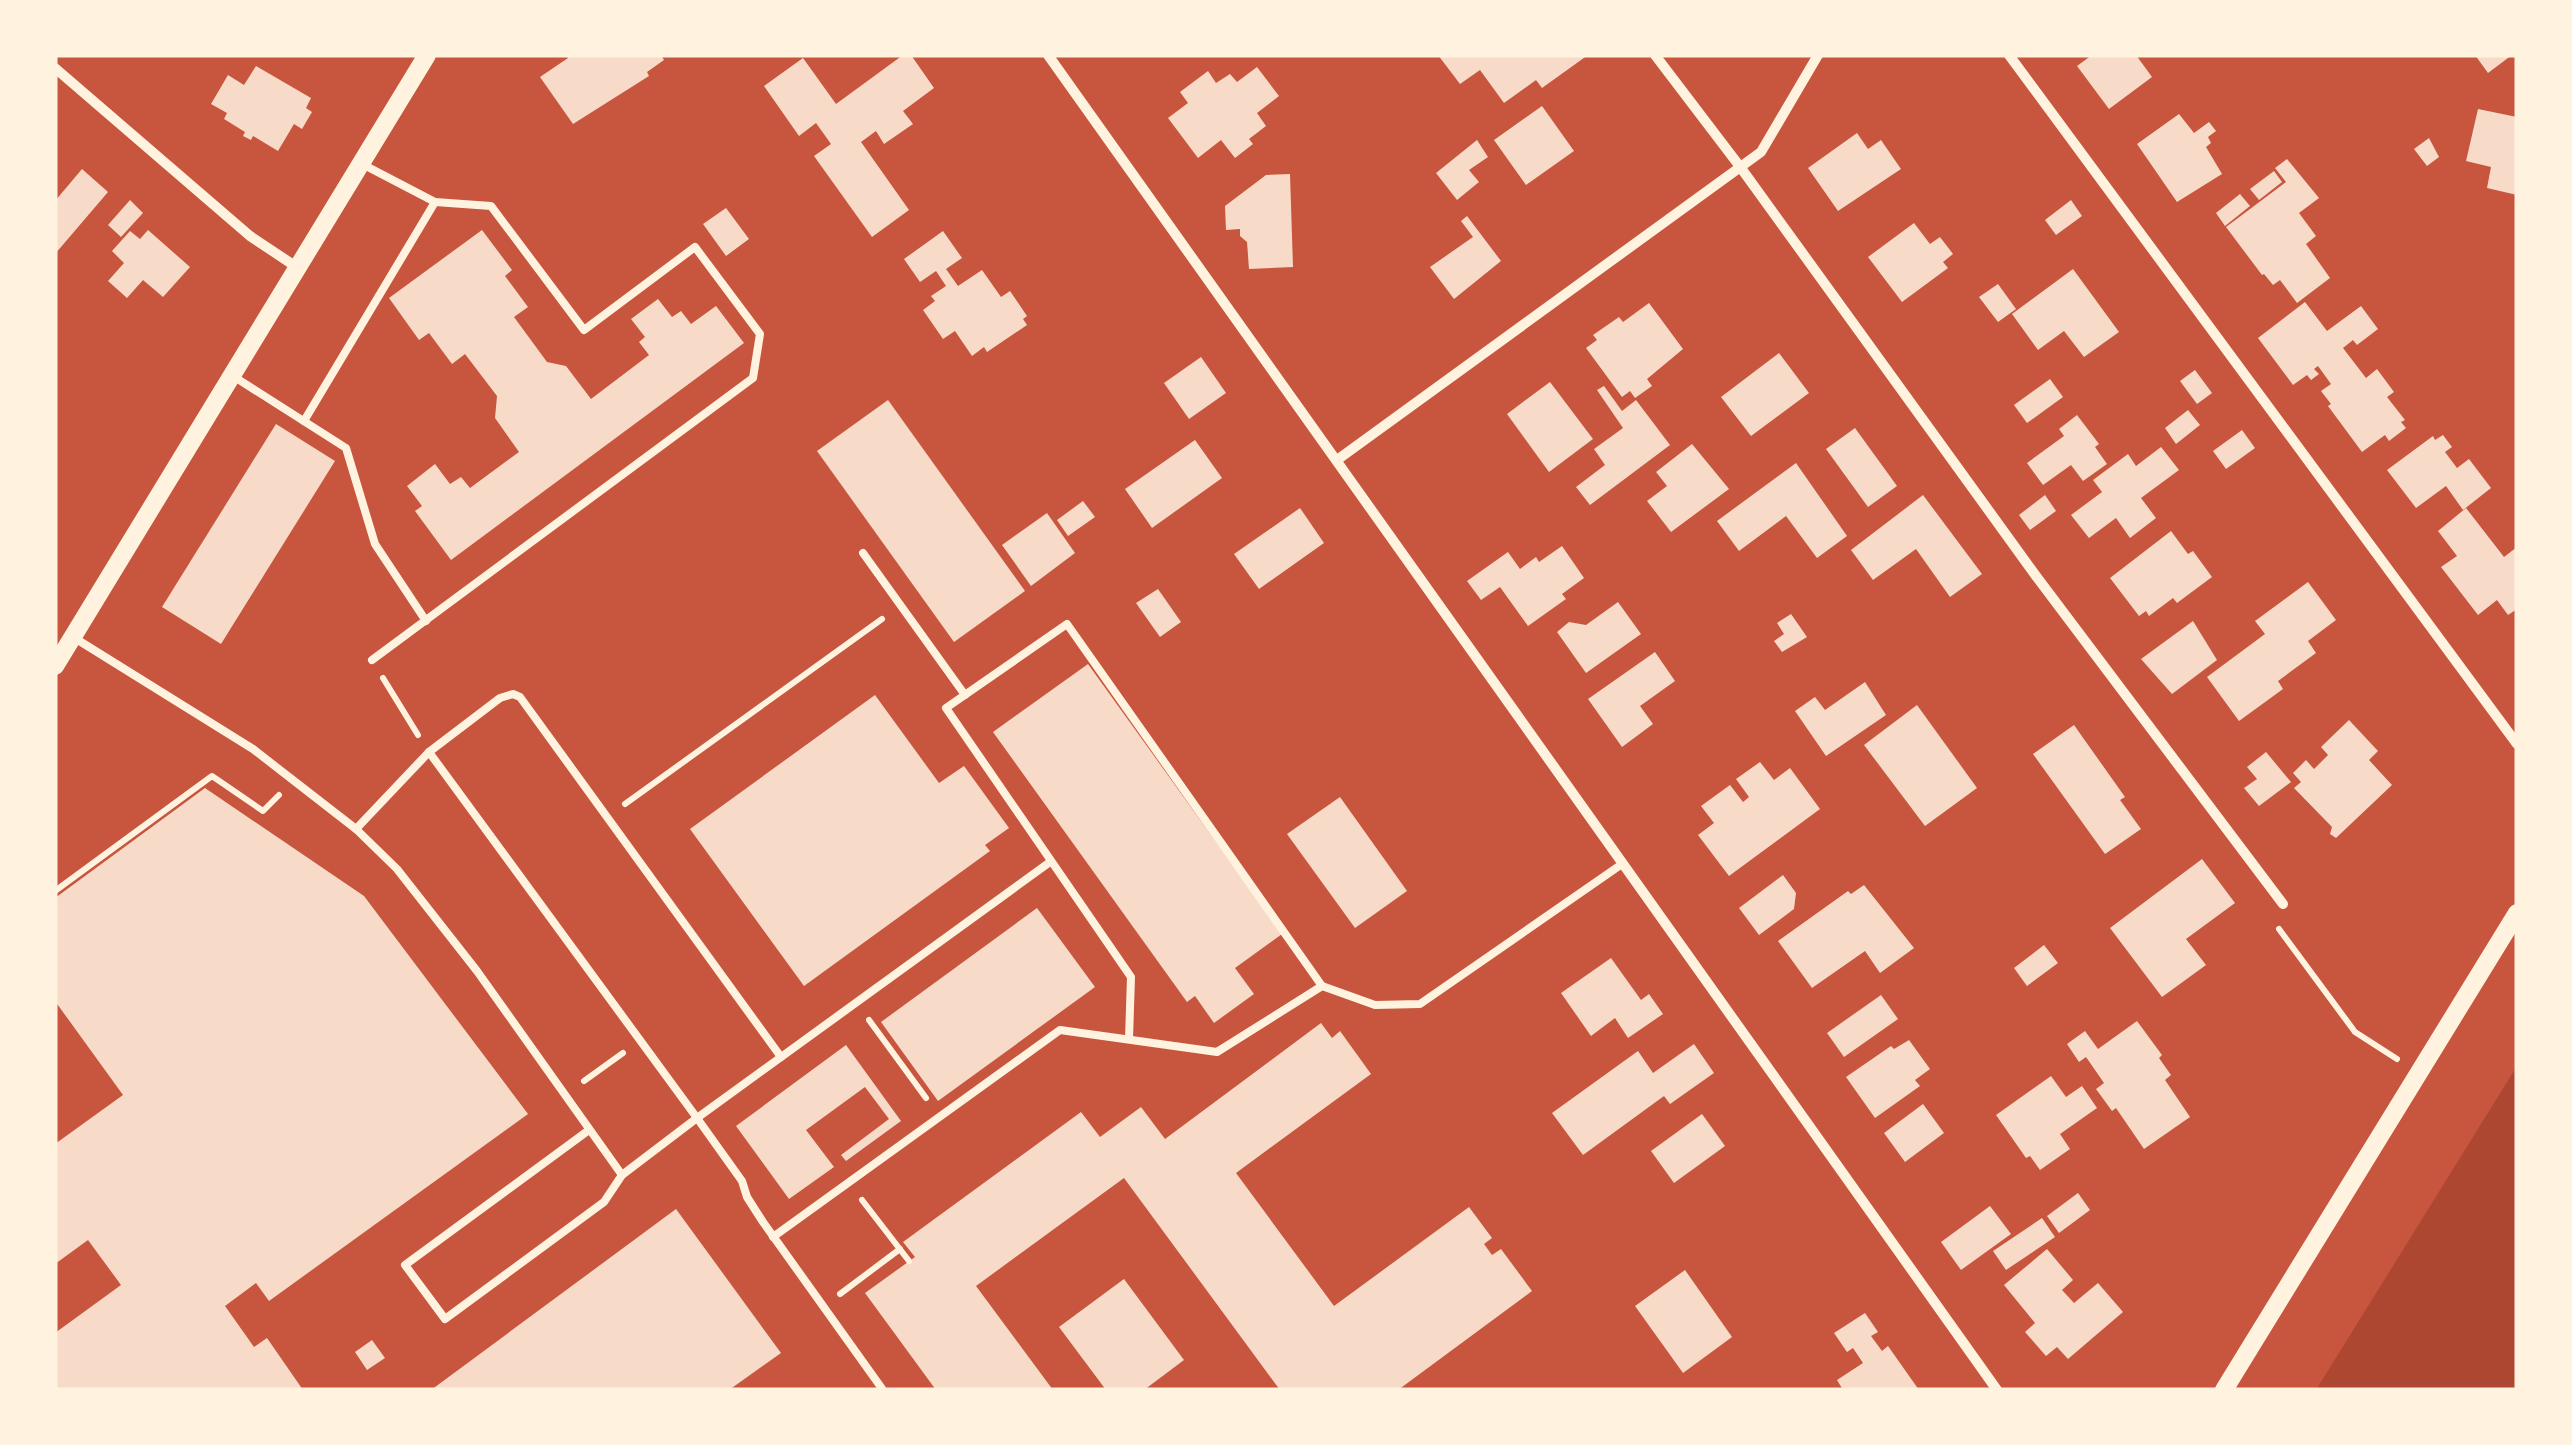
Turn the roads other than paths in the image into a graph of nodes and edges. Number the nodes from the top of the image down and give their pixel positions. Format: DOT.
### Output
graph roads {
  1 [pos="427,55"];
  2 [pos="1048,55"];
  3 [pos="1655,55"];
  4 [pos="1818,55"];
  5 [pos="2009,55"];
  6 [pos="55,68"];
  7 [pos="362,164"];
  8 [pos="1741,168"];
  9 [pos="435,202"];
  10 [pos="298,268"];
  11 [pos="233,376"];
  12 [pos="304,421"];
  13 [pos="1337,460"];
  14 [pos="863,552"];
  15 [pos="426,621"];
  16 [pos="73,637"];
  17 [pos="372,660"];
  18 [pos="55,666"];
  19 [pos="965,695"];
  20 [pos="2517,744"];
  21 [pos="429,752"];
  22 [pos="356,829"];
  23 [pos="1050,862"];
  24 [pos="1622,864"];
  25 [pos="2283,904"];
  26 [pos="2517,913"];
  27 [pos="1322,986"];
  28 [pos="1129,1039"];
  29 [pos="781,1057"];
  30 [pos="697,1118"];
  31 [pos="589,1130"];
  32 [pos="622,1175"];
  33 [pos="773,1237"];
  34 [pos="883,1390"];
  35 [pos="1997,1390"];
  36 [pos="2224,1390"];
  1 -- 7 [label="street"];
  2 -- 13 [label="street"];
  3 -- 8 [label="street"];
  4 -- 8 [label="street"];
  5 -- 20 [label="street"];
  6 -- 10 [label="street"];
  7 -- 9 [label="lane"];
  7 -- 10 [label="street"];
  8 -- 13 [label="street"];
  8 -- 25 [label="street"];
  9 -- 12 [label="lane"];
  9 -- 15 [label="lane"];
  10 -- 11 [label="street"];
  11 -- 12 [label="lane"];
  11 -- 16 [label="street"];
  12 -- 15 [label="lane"];
  13 -- 24 [label="street"];
  14 -- 19 [label="lane"];
  15 -- 17 [label="lane"];
  16 -- 18 [label="street"];
  16 -- 22 [label="lane"];
  19 -- 23 [label="lane"];
  19 -- 27 [label="lane"];
  21 -- 22 [label="lane"];
  21 -- 29 [label="lane"];
  21 -- 30 [label="lane"];
  22 -- 31 [label="lane"];
  23 -- 28 [label="lane"];
  23 -- 29 [label="lane"];
  24 -- 27 [label="lane"];
  24 -- 35 [label="street"];
  26 -- 36 [label="street"];
  27 -- 28 [label="lane"];
  28 -- 33 [label="lane"];
  29 -- 30 [label="lane"];
  30 -- 32 [label="lane"];
  30 -- 33 [label="lane"];
  31 -- 32 [label="lane"];
  31 -- 32 [label="lane"];
  33 -- 34 [label="lane"];
}
